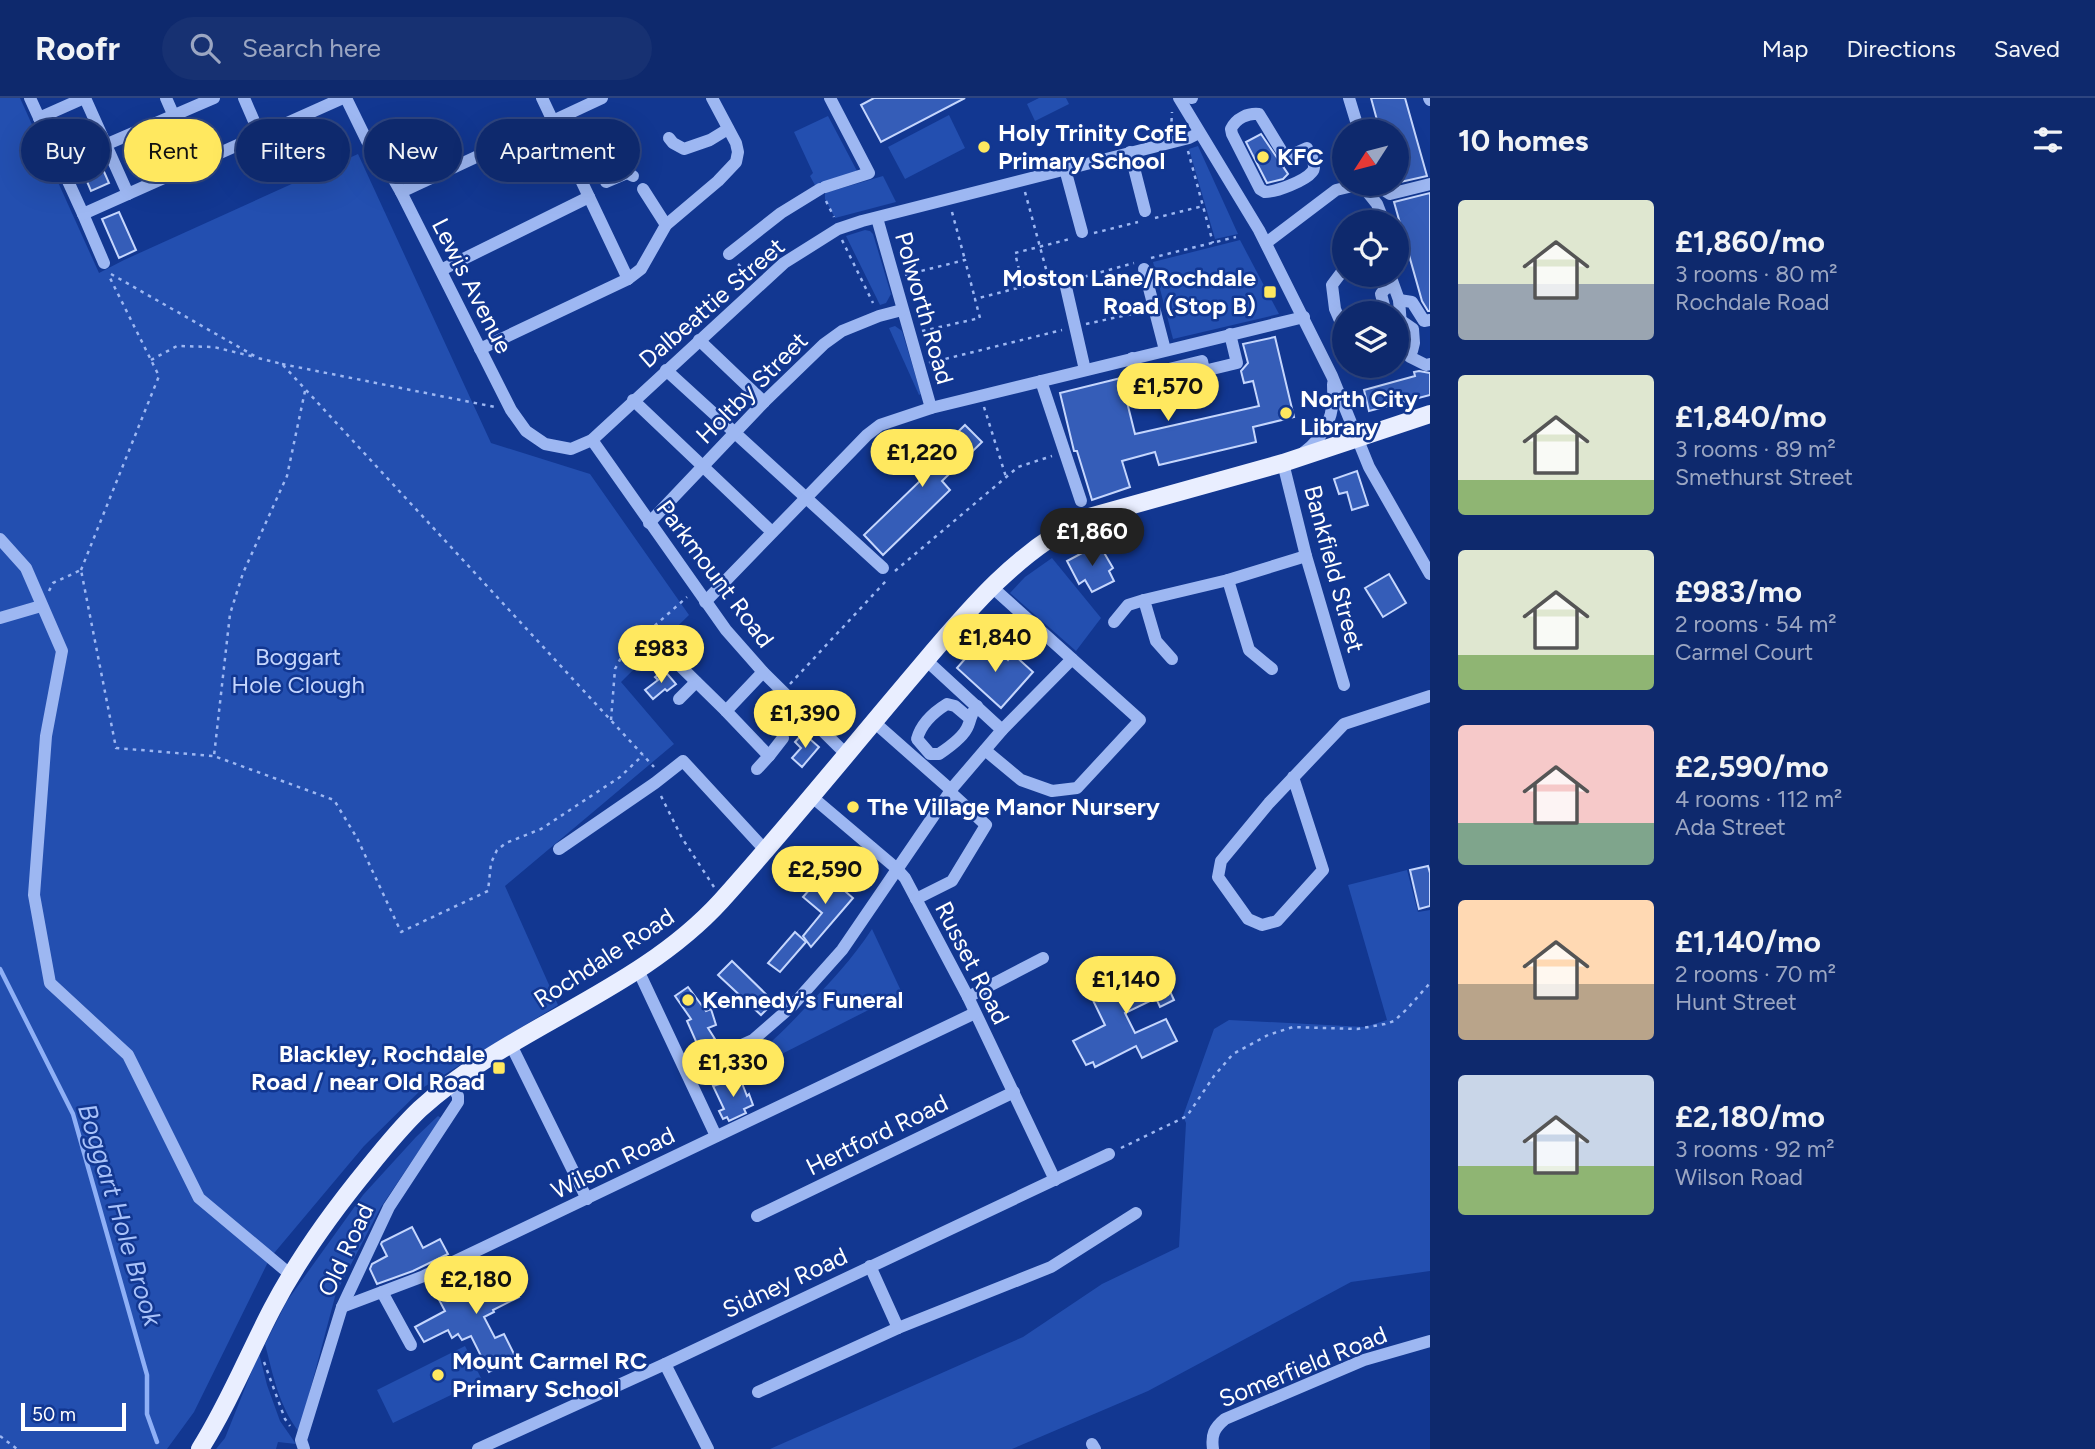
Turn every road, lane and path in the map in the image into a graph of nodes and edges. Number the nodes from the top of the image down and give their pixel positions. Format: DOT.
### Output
graph roads {
  1 [pos="30,98"];
  2 [pos="84,98"];
  3 [pos="166,98"];
  4 [pos="214,98"];
  5 [pos="244,98"];
  6 [pos="345,98"];
  7 [pos="542,98"];
  8 [pos="602,98"];
  9 [pos="712,98"];
  10 [pos="830,98"];
  11 [pos="1349,98"];
  12 [pos="1177,103"];
  13 [pos="174,115"];
  14 [pos="39,118"];
  15 [pos="94,119"];
  16 [pos="176,119"];
  17 [pos="253,119"];
  18 [pos="297,119"];
  19 [pos="556,119"];
  20 [pos="1355,119"];
  21 [pos="728,129"];
  22 [pos="1199,133"];
  23 [pos="668,138"];
  24 [pos="1179,141"];
  25 [pos="110,143"];
  26 [pos="1130,152"];
  27 [pos="1310,152"];
  28 [pos="110,154"];
  29 [pos="476,157"];
  30 [pos="1066,169"];
  31 [pos="1022,180"];
  32 [pos="69,182"];
  33 [pos="155,182"];
  34 [pos="583,182"];
  35 [pos="1430,184"];
  36 [pos="822,188"];
  37 [pos="643,189"];
  38 [pos="1409,189"];
  39 [pos="401,192"];
  40 [pos="1332,193"];
  41 [pos="128,194"];
  42 [pos="589,197"];
  43 [pos="949,198"];
  44 [pos="1145,211"];
  45 [pos="83,214"];
  46 [pos="877,218"];
  47 [pos="666,225"];
  48 [pos="838,229"];
  49 [pos="1082,232"];
  50 [pos="1213,243"];
  51 [pos="1266,243"];
  52 [pos="729,254"];
  53 [pos="965,260"];
  54 [pos="104,263"];
  55 [pos="1144,269"];
  56 [pos="441,270"];
  57 [pos="628,278"];
  58 [pos="894,278"];
  59 [pos="1049,280"];
  60 [pos="758,285"];
  61 [pos="1066,286"];
  62 [pos="1394,287"];
  63 [pos="975,299"];
  64 [pos="1399,300"];
  65 [pos="1154,309"];
  66 [pos="902,310"];
  67 [pos="879,316"];
  68 [pos="1304,317"];
  69 [pos="1430,320"];
  70 [pos="1075,327"];
  71 [pos="1230,334"];
  72 [pos="699,340"];
  73 [pos="480,349"];
  74 [pos="1165,350"];
  75 [pos="258,358"];
  76 [pos="1132,358"];
  77 [pos="151,360"];
  78 [pos="282,364"];
  79 [pos="1430,364"];
  80 [pos="919,365"];
  81 [pos="666,370"];
  82 [pos="1085,370"];
  83 [pos="1332,376"];
  84 [pos="1332,378"];
  85 [pos="1333,378"];
  86 [pos="1041,381"];
  87 [pos="305,391"];
  88 [pos="981,397"];
  89 [pos="633,400"];
  90 [pos="764,402"];
  91 [pos="932,408"];
  92 [pos="511,410"];
  93 [pos="1430,414"];
  94 [pos="734,433"];
  95 [pos="1358,439"];
  96 [pos="592,440"];
  97 [pos="1064,453"];
  98 [pos="1287,462"];
  99 [pos="702,467"];
  100 [pos="1006,477"];
  101 [pos="805,498"];
  102 [pos="1081,501"];
  103 [pos="649,523"];
  104 [pos="772,532"];
  105 [pos="0,539"];
  106 [pos="1306,556"];
  107 [pos="883,568"];
  108 [pos="80,570"];
  109 [pos="1430,574"];
  110 [pos="1228,580"];
  111 [pos="992,587"];
  112 [pos="695,589"];
  113 [pos="1144,600"];
  114 [pos="705,602"];
  115 [pos="41,606"];
  116 [pos="0,618"];
  117 [pos="990,621"];
  118 [pos="1114,622"];
  119 [pos="1039,629"];
  120 [pos="1072,659"];
  121 [pos="1172,659"];
  122 [pos="926,660"];
  123 [pos="677,662"];
  124 [pos="1272,669"];
  125 [pos="763,672"];
  126 [pos="696,682"];
  127 [pos="1343,685"];
  128 [pos="783,691"];
  129 [pos="1430,696"];
  130 [pos="679,699"];
  131 [pos="977,706"];
  132 [pos="726,711"];
  133 [pos="968,717"];
  134 [pos="611,720"];
  135 [pos="874,722"];
  136 [pos="1002,730"];
  137 [pos="783,738"];
  138 [pos="985,750"];
  139 [pos="846,754"];
  140 [pos="643,755"];
  141 [pos="769,755"];
  142 [pos="214,756"];
  143 [pos="757,769"];
  144 [pos="1293,777"];
  145 [pos="659,780"];
  146 [pos="950,791"];
  147 [pos="811,796"];
  148 [pos="872,848"];
  149 [pos="559,849"];
  150 [pos="765,850"];
  151 [pos="896,868"];
  152 [pos="853,872"];
  153 [pos="916,899"];
  154 [pos="722,900"];
  155 [pos="1043,958"];
  156 [pos="638,970"];
  157 [pos="1430,983"];
  158 [pos="968,997"];
  159 [pos="975,1013"];
  160 [pos="511,1045"];
  161 [pos="686,1070"];
  162 [pos="451,1084"];
  163 [pos="1014,1092"];
  164 [pos="716,1136"];
  165 [pos="1109,1154"];
  166 [pos="1055,1181"];
  167 [pos="587,1199"];
  168 [pos="1136,1213"];
  169 [pos="757,1216"];
  170 [pos="870,1266"];
  171 [pos="452,1273"];
  172 [pos="291,1275"];
  173 [pos="458,1285"];
  174 [pos="383,1292"];
  175 [pos="342,1307"];
  176 [pos="898,1328"];
  177 [pos="257,1338"];
  178 [pos="1430,1341"];
  179 [pos="411,1345"];
  180 [pos="665,1364"];
  181 [pos="758,1392"];
  182 [pos="0,1436"];
  183 [pos="303,1444"];
  184 [pos="17,1449"];
  185 [pos="200,1449"];
  186 [pos="478,1449"];
  187 [pos="708,1449"];
  188 [pos="1213,1449"];
  1 -- 14 [label="street"];
  2 -- 14 [label="street"];
  2 -- 15 [label="street"];
  3 -- 13 [label="street"];
  4 -- 13 [label="street"];
  5 -- 17 [label="street"];
  6 -- 18 [label="street"];
  6 -- 39 [label="street, Lewis Avenue"];
  7 -- 19 [label="street"];
  8 -- 19 [label="street"];
  9 -- 21 [label="street"];
  10 -- 36 [label="street"];
  11 -- 20 [label="street"];
  12 -- 22 [label="street"];
  12 -- 24 [label="path"];
  13 -- 16 [label="street"];
  13 -- 25 [label="street"];
  21 -- 23 [label="street"];
  21 -- 47 [label="street"];
  22 -- 24 [label="street, Dalbeattie Street"];
  22 -- 51 [label="street"];
  24 -- 26 [label="street, Dalbeattie Street"];
  24 -- 50 [label="path"];
  26 -- 30 [label="street, Dalbeattie Street"];
  26 -- 44 [label="street"];
  27 -- 27 [label="street"];
  28 -- 41 [label="street"];
  29 -- 39 [label="street"];
  30 -- 31 [label="street, Dalbeattie Street"];
  30 -- 49 [label="street"];
  31 -- 43 [label="street, Dalbeattie Street"];
  31 -- 59 [label="path"];
  32 -- 45 [label="street"];
  33 -- 41 [label="street"];
  34 -- 42 [label="street"];
  35 -- 38 [label="street"];
  36 -- 48 [label="path"];
  36 -- 52 [label="street"];
  37 -- 47 [label="street"];
  39 -- 56 [label="street, Lewis Avenue"];
  40 -- 51 [label="street"];
  41 -- 45 [label="street"];
  42 -- 56 [label="street"];
  42 -- 57 [label="street"];
  43 -- 46 [label="street, Dalbeattie Street"];
  43 -- 53 [label="path"];
  45 -- 54 [label="street"];
  46 -- 48 [label="street, Dalbeattie Street"];
  46 -- 58 [label="street, Polworth Road"];
  47 -- 57 [label="street"];
  48 -- 60 [label="street, Dalbeattie Street"];
  48 -- 67 [label="path"];
  51 -- 68 [label="street"];
  52 -- 60 [label="path"];
  53 -- 58 [label="path"];
  53 -- 63 [label="path"];
  55 -- 65 [label="street"];
  56 -- 73 [label="street, Lewis Avenue"];
  57 -- 73 [label="street"];
  58 -- 66 [label="street, Polworth Road"];
  60 -- 72 [label="street, Dalbeattie Street"];
  61 -- 70 [label="street"];
  62 -- 64 [label="street"];
  64 -- 69 [label="street"];
  64 -- 79 [label="street"];
  65 -- 70 [label="path"];
  65 -- 74 [label="street"];
  66 -- 67 [label="street, Holtby Street"];
  66 -- 80 [label="street, Polworth Road"];
  67 -- 90 [label="street, Holtby Street"];
  68 -- 71 [label="street"];
  68 -- 83 [label="street"];
  70 -- 80 [label="path"];
  70 -- 82 [label="street"];
  71 -- 74 [label="street"];
  71 -- 76 [label="street"];
  72 -- 81 [label="street, Dalbeattie Street"];
  72 -- 90 [label="street"];
  73 -- 92 [label="street, Lewis Avenue"];
  74 -- 76 [label="street"];
  75 -- 77 [label="path"];
  75 -- 77 [label="path"];
  75 -- 78 [label="path"];
  76 -- 82 [label="street"];
  77 -- 108 [label="path"];
  78 -- 87 [label="path"];
  78 -- 92 [label="path"];
  80 -- 91 [label="street, Polworth Road"];
  81 -- 89 [label="street, Dalbeattie Street"];
  81 -- 94 [label="street"];
  82 -- 86 [label="street"];
  84 -- 98 [label="street"];
  85 -- 95 [label="street"];
  86 -- 88 [label="street"];
  86 -- 97 [label="street"];
  87 -- 134 [label="path"];
  87 -- 142 [label="path"];
  88 -- 91 [label="street"];
  88 -- 100 [label="path"];
  89 -- 96 [label="street, Dalbeattie Street"];
  89 -- 99 [label="street"];
  90 -- 94 [label="street, Holtby Street"];
  91 -- 101 [label="street"];
  92 -- 96 [label="street, Lewis Avenue"];
  93 -- 95 [label="main road, Rochdale Road"];
  94 -- 99 [label="street, Holtby Street"];
  94 -- 101 [label="street"];
  95 -- 98 [label="main road, Rochdale Road"];
  95 -- 109 [label="street"];
  96 -- 103 [label="street, Parkmount Road"];
  97 -- 100 [label="path"];
  97 -- 102 [label="street"];
  98 -- 106 [label="street, Bankfield Street"];
  98 -- 111 [label="main road, Rochdale Road"];
  99 -- 103 [label="street, Holtby Street"];
  99 -- 104 [label="street"];
  100 -- 128 [label="path"];
  101 -- 104 [label="street"];
  101 -- 107 [label="street"];
  103 -- 112 [label="street, Parkmount Road"];
  104 -- 114 [label="street"];
  105 -- 115 [label="street"];
  106 -- 110 [label="street"];
  106 -- 127 [label="street, Bankfield Street"];
  108 -- 115 [label="path"];
  108 -- 142 [label="path"];
  110 -- 113 [label="street"];
  110 -- 124 [label="street"];
  111 -- 119 [label="street"];
  111 -- 122 [label="main road, Rochdale Road"];
  112 -- 114 [label="street, Parkmount Road"];
  112 -- 134 [label="path"];
  113 -- 118 [label="street"];
  113 -- 121 [label="street"];
  114 -- 125 [label="street, Parkmount Road"];
  115 -- 116 [label="street"];
  115 -- 172 [label="street"];
  117 -- 119 [label="street"];
  119 -- 120 [label="street"];
  120 -- 136 [label="street"];
  120 -- 138 [label="street"];
  122 -- 131 [label="street"];
  122 -- 135 [label="main road, Rochdale Road"];
  123 -- 126 [label="street"];
  125 -- 128 [label="street, Parkmount Road"];
  125 -- 132 [label="street"];
  126 -- 130 [label="street"];
  126 -- 132 [label="street"];
  128 -- 139 [label="street, Parkmount Road"];
  129 -- 144 [label="street"];
  131 -- 133 [label="street"];
  131 -- 136 [label="street"];
  132 -- 141 [label="street"];
  134 -- 140 [label="path"];
  135 -- 139 [label="main road, Rochdale Road"];
  135 -- 146 [label="street"];
  136 -- 138 [label="street"];
  137 -- 141 [label="street"];
  138 -- 146 [label="street"];
  139 -- 147 [label="main road, Rochdale Road"];
  140 -- 142 [label="path"];
  140 -- 145 [label="path"];
  141 -- 143 [label="street"];
  144 -- 144 [label="street"];
  145 -- 149 [label="street"];
  145 -- 150 [label="street"];
  145 -- 154 [label="path"];
  146 -- 151 [label="street"];
  146 -- 153 [label="street"];
  147 -- 148 [label="street, Russet Road"];
  147 -- 150 [label="main road, Rochdale Road"];
  148 -- 151 [label="street, Russet Road"];
  148 -- 152 [label="street"];
  150 -- 154 [label="main road, Rochdale Road"];
  151 -- 153 [label="street, Russet Road"];
  151 -- 161 [label="street"];
  153 -- 158 [label="street, Russet Road"];
  154 -- 156 [label="main road, Rochdale Road"];
  155 -- 158 [label="street"];
  156 -- 160 [label="main road, Rochdale Road"];
  156 -- 161 [label="street"];
  157 -- 165 [label="path"];
  158 -- 159 [label="street, Russet Road"];
  159 -- 163 [label="street, Russet Road"];
  159 -- 164 [label="street, Wilson Road"];
  160 -- 162 [label="main road, Rochdale Road"];
  160 -- 167 [label="street"];
  161 -- 164 [label="street"];
  162 -- 172 [label="main road, Rochdale Road"];
  162 -- 175 [label="street, Old Road"];
  163 -- 166 [label="street, Russet Road"];
  163 -- 169 [label="street, Hertford Road"];
  164 -- 167 [label="street, Wilson Road"];
  165 -- 166 [label="street, Sidney Road"];
  166 -- 170 [label="street, Sidney Road"];
  167 -- 174 [label="street, Wilson Road"];
  168 -- 176 [label="street"];
  170 -- 176 [label="street"];
  170 -- 180 [label="street, Sidney Road"];
  171 -- 173 [label="path"];
  172 -- 177 [label="main road, Rochdale Road"];
  174 -- 175 [label="street, Wilson Road"];
  174 -- 179 [label="street"];
  175 -- 183 [label="street, Old Road"];
  176 -- 181 [label="street"];
  177 -- 183 [label="path"];
  177 -- 185 [label="main road, Rochdale Road"];
  178 -- 188 [label="street, Somerfield Road"];
  180 -- 186 [label="street, Sidney Road"];
  180 -- 187 [label="street"];
  182 -- 184 [label="path"];
}
